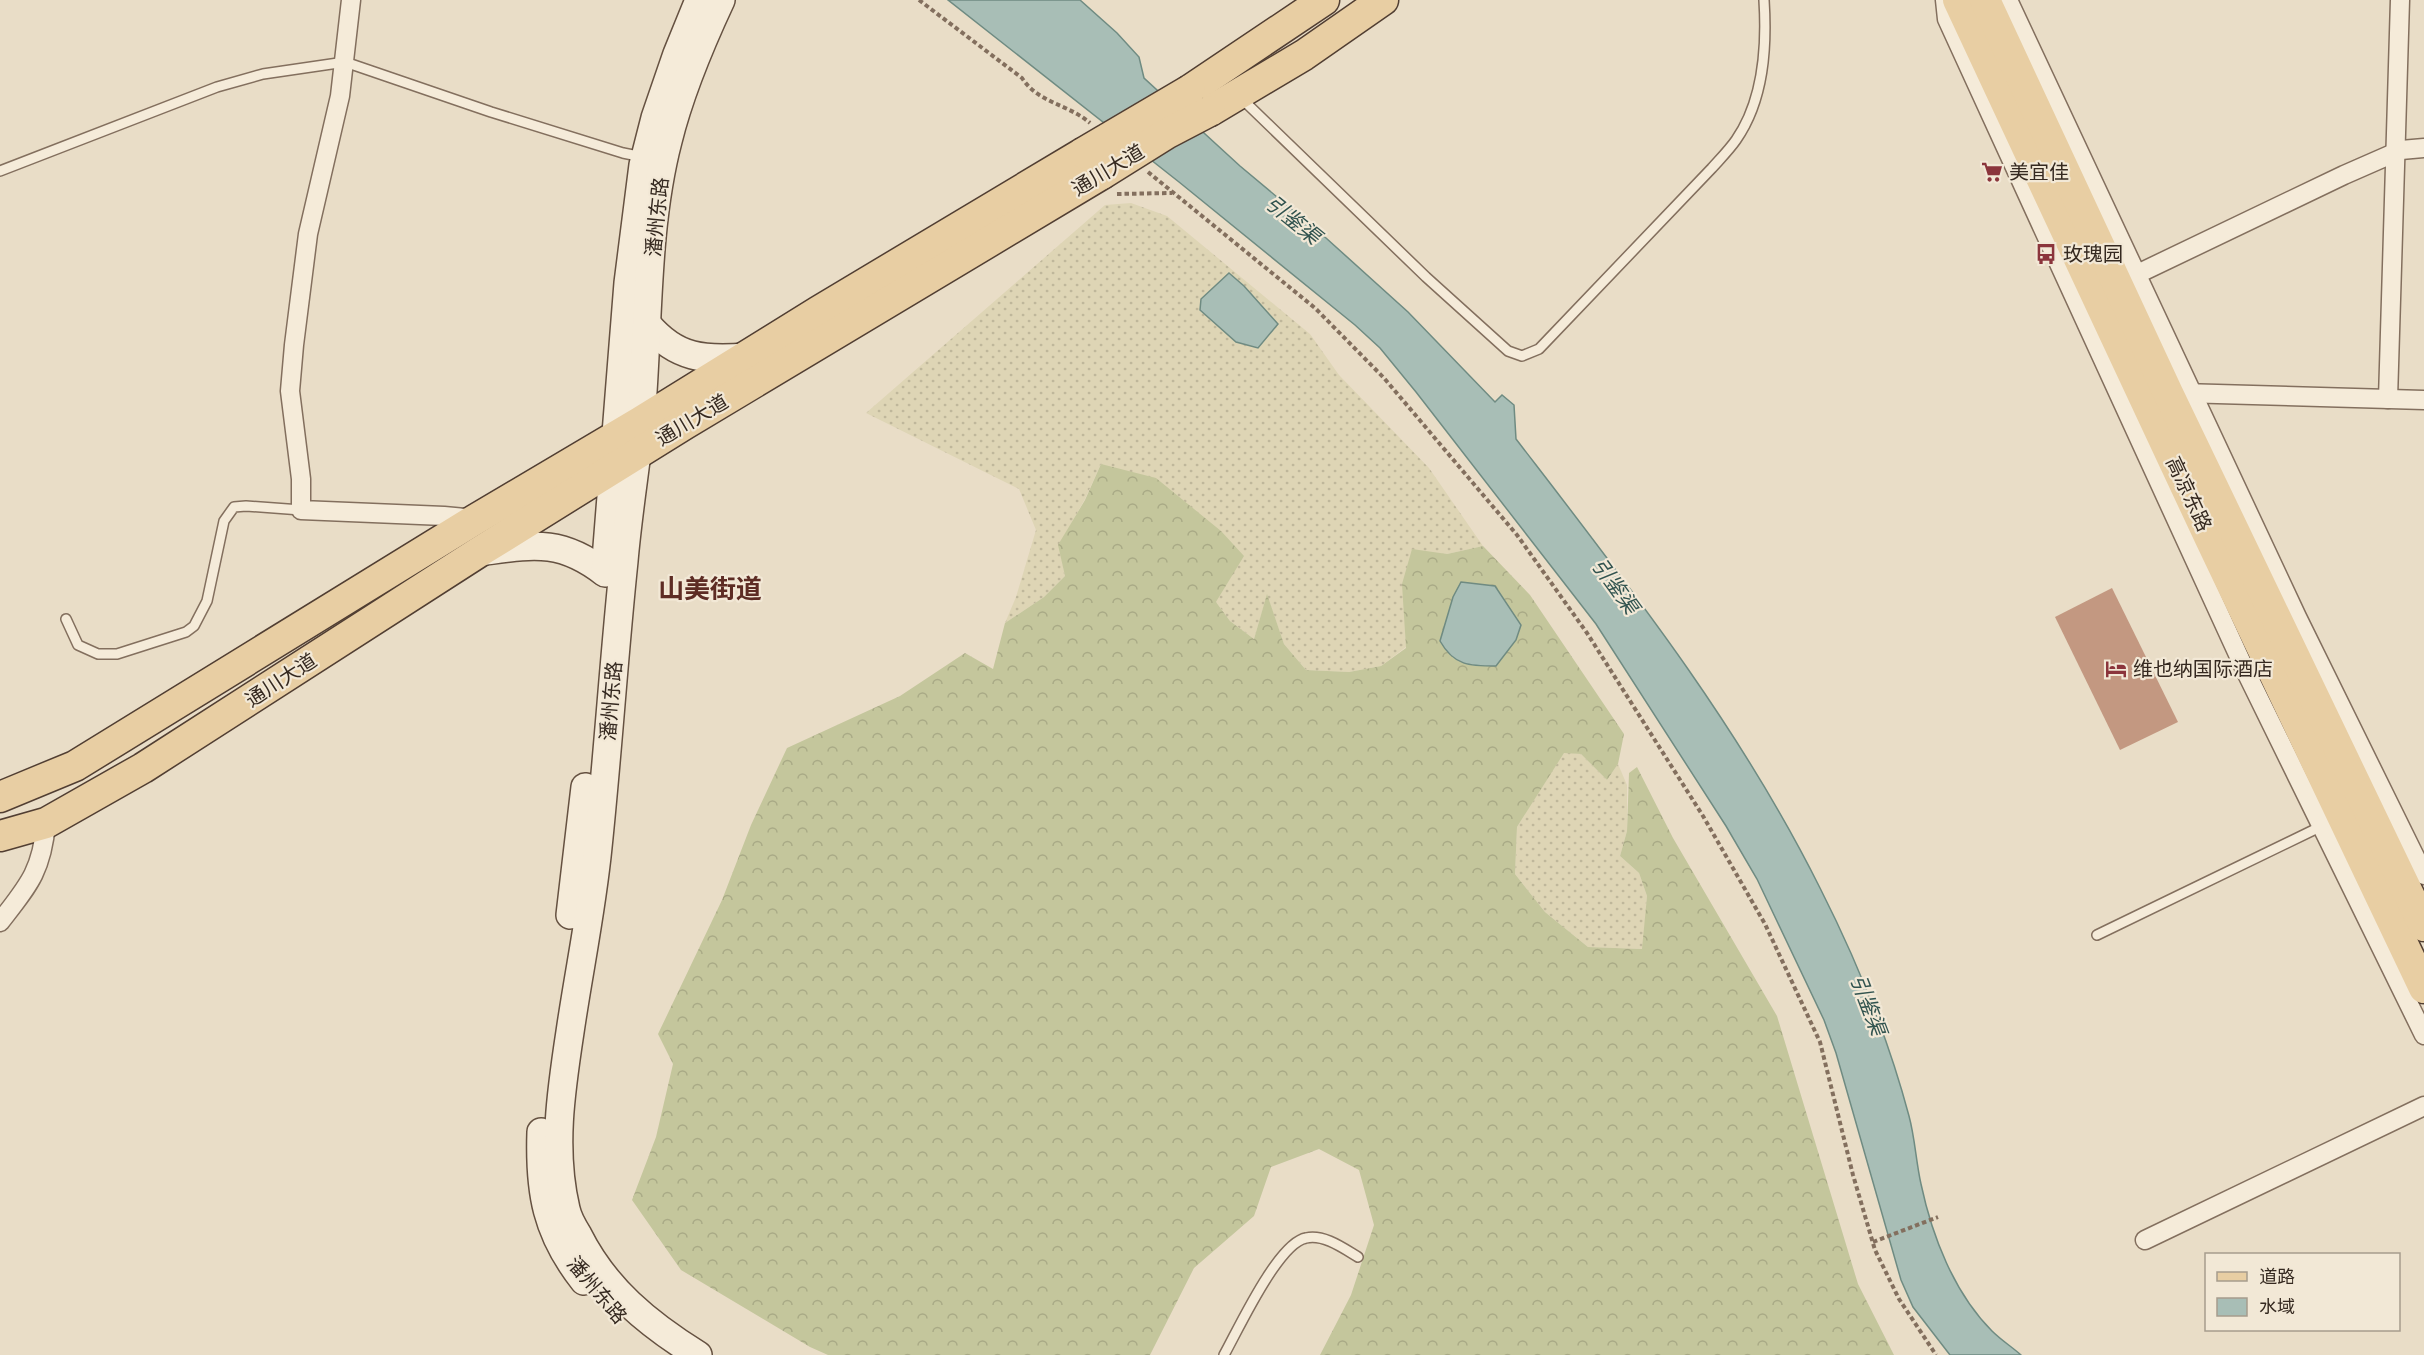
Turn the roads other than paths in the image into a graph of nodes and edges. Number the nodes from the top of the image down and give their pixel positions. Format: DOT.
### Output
graph roads {
  1 [pos="351,0"];
  2 [pos="699,0"];
  3 [pos="721,0"];
  4 [pos="1324,0"];
  5 [pos="1383,0"];
  6 [pos="1764,0"];
  7 [pos="1945,0"];
  8 [pos="1958,0"];
  9 [pos="1985,0"];
  10 [pos="2008,0"];
  11 [pos="2400,0"];
  12 [pos="345,62"];
  13 [pos="1229,82"];
  14 [pos="2424,148"];
  15 [pos="2396,152"];
  16 [pos="654,158"];
  17 [pos="0,171"];
  18 [pos="1097,174"];
  19 [pos="2036,189"];
  20 [pos="2127,279"];
  21 [pos="648,325"];
  22 [pos="746,357"];
  23 [pos="2388,399"];
  24 [pos="2424,400"];
  25 [pos="2159,402"];
  26 [pos="640,422"];
  27 [pos="621,454"];
  28 [pos="301,510"];
  29 [pos="476,519"];
  30 [pos="479,552"];
  31 [pos="421,555"];
  32 [pos="604,573"];
  33 [pos="439,579"];
  34 [pos="66,620"];
  35 [pos="0,797"];
  36 [pos="2332,821"];
  37 [pos="46,823"];
  38 [pos="0,836"];
  39 [pos="2419,884"];
  40 [pos="0,922"];
  41 [pos="2424,926"];
  42 [pos="2097,935"];
  43 [pos="2424,988"];
  44 [pos="2424,1035"];
  45 [pos="2424,1106"];
  46 [pos="2145,1240"];
  47 [pos="1358,1257"];
  48 [pos="667,1355"];
  49 [pos="698,1355"];
  50 [pos="1224,1355"];
  1 -- 12 [label="street"];
  2 -- 16 [label="main road, 潘州东路"];
  3 -- 16 [label="main road, 潘州东路"];
  4 -- 13 [label="main road, 通川大道"];
  5 -- 13 [label="main road, 通川大道"];
  6 -- 13 [label="lane"];
  7 -- 19 [label="street"];
  8 -- 19 [label="main road, 高凉东路"];
  9 -- 20 [label="main road, 高凉东路"];
  10 -- 20 [label="street"];
  11 -- 15 [label="street"];
  12 -- 16 [label="lane"];
  12 -- 17 [label="lane"];
  12 -- 28 [label="street"];
  13 -- 18 [label="main road, 通川大道, bridge"];
  13 -- 18 [label="main road, 通川大道, bridge"];
  14 -- 15 [label="street"];
  15 -- 20 [label="street"];
  15 -- 23 [label="street"];
  16 -- 21 [label="main road, 潘州东路"];
  16 -- 27 [label="main road, 潘州东路"];
  18 -- 22 [label="main road, 通川大道"];
  18 -- 27 [label="main road, 通川大道"];
  19 -- 25 [label="main road, 高凉东路"];
  20 -- 25 [label="main road, 高凉东路"];
  21 -- 22 [label="main road"];
  21 -- 26 [label="main road, 潘州东路"];
  22 -- 26 [label="main road, 通川大道"];
  23 -- 24 [label="street"];
  23 -- 25 [label="street"];
  25 -- 36 [label="main road, 高凉东路"];
  25 -- 39 [label="main road, 高凉东路"];
  26 -- 27 [label="main road, 通川大道"];
  27 -- 29 [label="main road, 通川大道"];
  27 -- 30 [label="main road, 通川大道"];
  27 -- 32 [label="main road, 潘州东路"];
  27 -- 49 [label="main road, 潘州东路"];
  28 -- 29 [label="street"];
  28 -- 34 [label="lane"];
  29 -- 31 [label="main road, 通川大道"];
  30 -- 32 [label="main road"];
  30 -- 33 [label="main road, 通川大道"];
  31 -- 33 [label="main road"];
  31 -- 35 [label="main road, 通川大道"];
  32 -- 48 [label="main road, 潘州东路"];
  33 -- 37 [label="main road, 通川大道"];
  36 -- 42 [label="lane"];
  36 -- 43 [label="main road, 高凉东路"];
  36 -- 44 [label="street"];
  37 -- 38 [label="main road, 通川大道"];
  37 -- 40 [label="street"];
  39 -- 41 [label="main road, 高凉东路"];
  45 -- 46 [label="street"];
  47 -- 50 [label="lane"];
}
